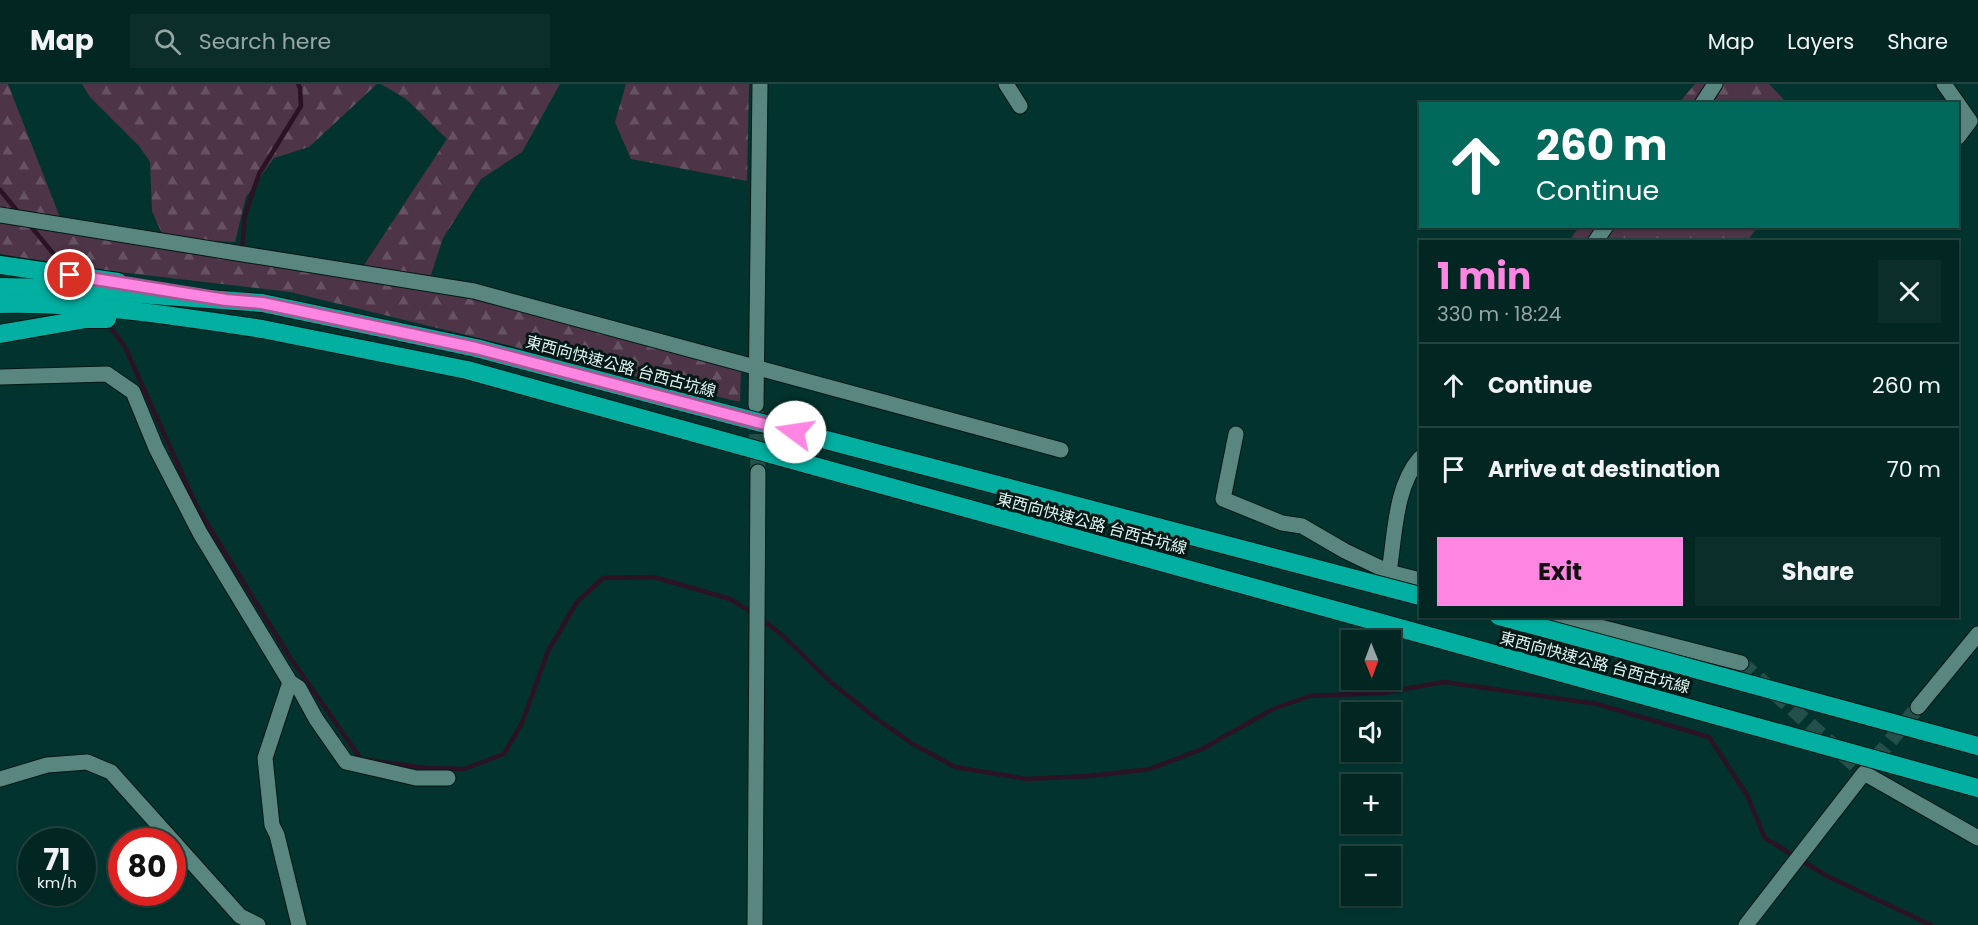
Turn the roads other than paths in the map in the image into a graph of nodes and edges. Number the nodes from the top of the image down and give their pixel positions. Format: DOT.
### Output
graph roads {
  1 [pos="760,84"];
  2 [pos="1006,84"];
  3 [pos="1715,84"];
  4 [pos="1944,84"];
  5 [pos="1703,102"];
  6 [pos="1957,102"];
  7 [pos="1959,105"];
  8 [pos="1020,106"];
  9 [pos="1959,136"];
  10 [pos="6,216"];
  11 [pos="0,265"];
  12 [pos="0,287"];
  13 [pos="226,300"];
  14 [pos="0,304"];
  15 [pos="190,318"];
  16 [pos="0,334"];
  17 [pos="756,368"];
  18 [pos="0,377"];
  19 [pos="756,405"];
  20 [pos="1236,434"];
  21 [pos="1061,450"];
  22 [pos="1419,459"];
  23 [pos="758,472"];
  24 [pos="1389,572"];
  25 [pos="1419,580"];
  26 [pos="1419,596"];
  27 [pos="1506,618"];
  28 [pos="1565,618"];
  29 [pos="1978,634"];
  30 [pos="1741,663"];
  31 [pos="290,682"];
  32 [pos="1918,707"];
  33 [pos="1978,746"];
  34 [pos="448,778"];
  35 [pos="0,779"];
  36 [pos="1978,788"];
  37 [pos="1978,838"];
  38 [pos="258,925"];
  39 [pos="299,925"];
  40 [pos="755,925"];
  41 [pos="1746,925"];
  1 -- 17 [label="street"];
  2 -- 8 [label="street"];
  3 -- 5 [label="street"];
  4 -- 6 [label="street"];
  7 -- 9 [label="street"];
  10 -- 17 [label="street"];
  11 -- 13 [label="highway"];
  12 -- 13 [label="highway"];
  13 -- 26 [label="highway, 東西向快速公路 台西古坑線, bridge"];
  14 -- 15 [label="highway"];
  15 -- 16 [label="highway"];
  15 -- 36 [label="highway, 東西向快速公路 台西古坑線, bridge"];
  17 -- 19 [label="street"];
  17 -- 21 [label="street"];
  18 -- 31 [label="street"];
  20 -- 24 [label="street"];
  22 -- 24 [label="street"];
  23 -- 40 [label="street"];
  24 -- 25 [label="street"];
  27 -- 33 [label="highway, 東西向快速公路 台西古坑線, bridge"];
  28 -- 30 [label="street"];
  29 -- 32 [label="street"];
  31 -- 34 [label="street"];
  31 -- 39 [label="street"];
  35 -- 38 [label="street"];
  37 -- 41 [label="street"];
}
